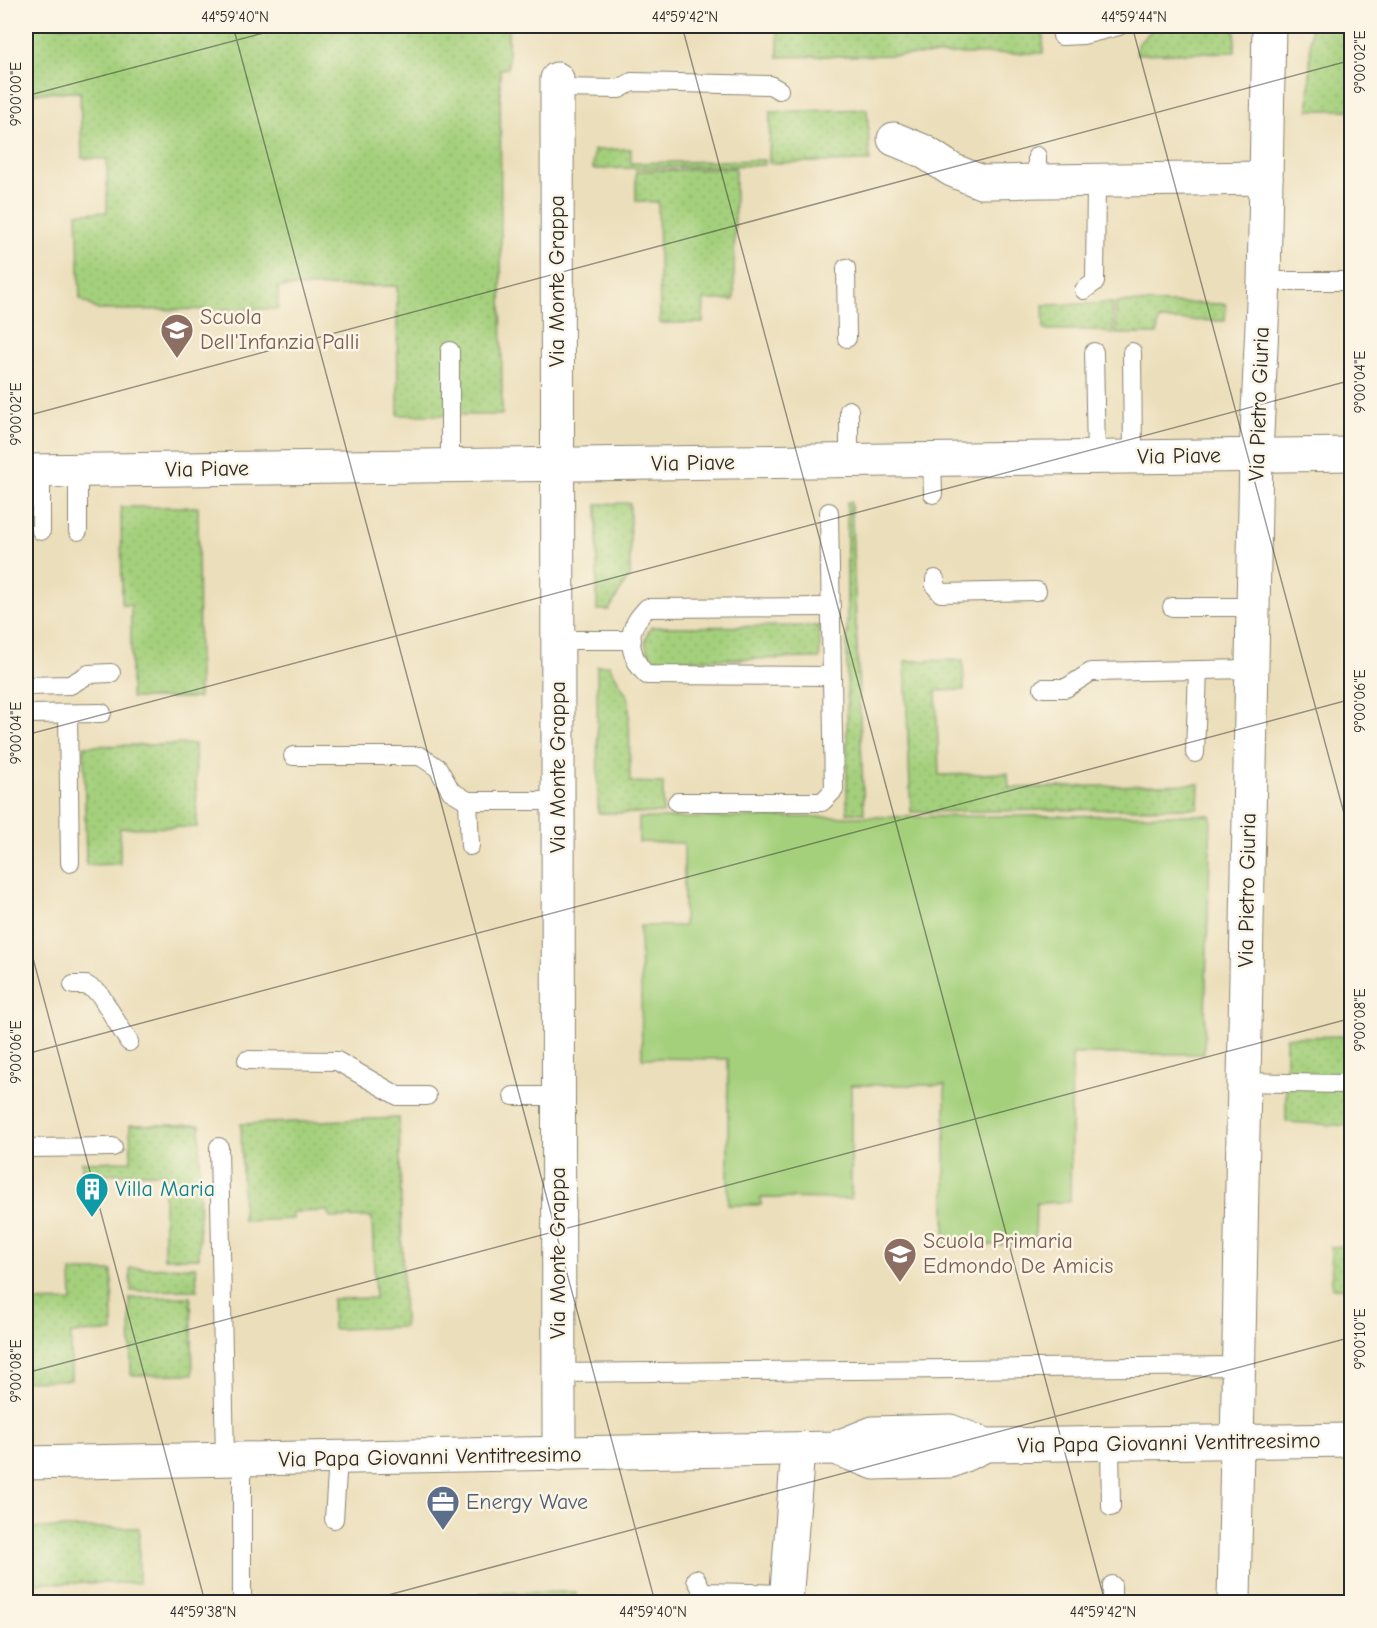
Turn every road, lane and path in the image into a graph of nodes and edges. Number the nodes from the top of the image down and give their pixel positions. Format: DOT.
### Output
graph roads {
  1 [pos="1119,26"];
  2 [pos="1269,26"];
  3 [pos="1062,36"];
  4 [pos="557,84"];
  5 [pos="779,90"];
  6 [pos="894,139"];
  7 [pos="1266,178"];
  8 [pos="1096,181"];
  9 [pos="846,268"];
  10 [pos="1264,281"];
  11 [pos="1352,281"];
  12 [pos="1084,290"];
  13 [pos="847,338"];
  14 [pos="450,351"];
  15 [pos="1094,352"];
  16 [pos="1132,352"];
  17 [pos="849,410"];
  18 [pos="1352,454"];
  19 [pos="1256,455"];
  20 [pos="1133,456"];
  21 [pos="1096,457"];
  22 [pos="932,459"];
  23 [pos="849,461"];
  24 [pos="557,464"];
  25 [pos="450,465"];
  26 [pos="32,469"];
  27 [pos="78,470"];
  28 [pos="933,494"];
  29 [pos="829,512"];
  30 [pos="41,531"];
  31 [pos="78,531"];
  32 [pos="934,579"];
  33 [pos="1037,591"];
  34 [pos="1172,607"];
  35 [pos="1253,607"];
  36 [pos="831,608"];
  37 [pos="557,640"];
  38 [pos="632,640"];
  39 [pos="1252,669"];
  40 [pos="1198,670"];
  41 [pos="111,674"];
  42 [pos="832,676"];
  43 [pos="26,686"];
  44 [pos="1043,688"];
  45 [pos="102,713"];
  46 [pos="26,714"];
  47 [pos="68,714"];
  48 [pos="1195,753"];
  49 [pos="293,756"];
  50 [pos="468,801"];
  51 [pos="558,801"];
  52 [pos="677,802"];
  53 [pos="470,846"];
  54 [pos="70,863"];
  55 [pos="73,985"];
  56 [pos="129,1042"];
  57 [pos="247,1060"];
  58 [pos="1243,1082"];
  59 [pos="1343,1084"];
  60 [pos="427,1096"];
  61 [pos="513,1096"];
  62 [pos="558,1096"];
  63 [pos="113,1147"];
  64 [pos="219,1147"];
  65 [pos="26,1148"];
  66 [pos="1238,1366"];
  67 [pos="558,1373"];
  68 [pos="1352,1440"];
  69 [pos="1237,1441"];
  70 [pos="1110,1443"];
  71 [pos="798,1450"];
  72 [pos="559,1454"];
  73 [pos="338,1458"];
  74 [pos="234,1460"];
  75 [pos="26,1463"];
  76 [pos="1111,1507"];
  77 [pos="334,1519"];
  78 [pos="696,1579"];
  79 [pos="787,1598"];
  80 [pos="242,1602"];
  81 [pos="1233,1602"];
  1 -- 3 [label="lane"];
  2 -- 7 [label="street, Via Pietro Giuria"];
  4 -- 5 [label="lane"];
  4 -- 24 [label="street, Via Monte Grappa"];
  6 -- 8 [label="street"];
  7 -- 8 [label="street"];
  7 -- 10 [label="street, Via Pietro Giuria"];
  8 -- 12 [label="lane"];
  9 -- 13 [label="lane"];
  10 -- 11 [label="lane"];
  10 -- 19 [label="street, Via Pietro Giuria"];
  14 -- 25 [label="lane"];
  15 -- 21 [label="lane"];
  16 -- 20 [label="lane"];
  17 -- 23 [label="lane"];
  18 -- 19 [label="street, Via Piave"];
  19 -- 20 [label="street, Via Piave"];
  19 -- 35 [label="street, Via Pietro Giuria"];
  20 -- 21 [label="street, Via Piave"];
  21 -- 22 [label="street, Via Piave"];
  22 -- 23 [label="street, Via Piave"];
  22 -- 28 [label="lane"];
  23 -- 24 [label="street, Via Piave"];
  24 -- 25 [label="street, Via Piave"];
  24 -- 37 [label="street, Via Monte Grappa"];
  25 -- 27 [label="street, Via Piave"];
  26 -- 27 [label="street, Via Piave"];
  26 -- 30 [label="lane"];
  27 -- 31 [label="lane"];
  29 -- 36 [label="lane"];
  32 -- 33 [label="lane"];
  34 -- 35 [label="lane"];
  35 -- 39 [label="street, Via Pietro Giuria"];
  36 -- 38 [label="lane"];
  36 -- 42 [label="lane"];
  37 -- 38 [label="lane"];
  37 -- 51 [label="street, Via Monte Grappa"];
  38 -- 42 [label="lane"];
  39 -- 40 [label="lane"];
  39 -- 58 [label="street, Via Pietro Giuria"];
  40 -- 44 [label="lane"];
  40 -- 48 [label="lane"];
  41 -- 43 [label="lane"];
  42 -- 52 [label="lane"];
  45 -- 47 [label="lane"];
  46 -- 47 [label="lane"];
  47 -- 54 [label="lane"];
  49 -- 50 [label="lane"];
  50 -- 51 [label="lane"];
  50 -- 53 [label="lane"];
  51 -- 62 [label="street, Via Monte Grappa"];
  55 -- 56 [label="lane"];
  57 -- 60 [label="lane"];
  58 -- 59 [label="lane"];
  58 -- 66 [label="street, Via Pietro Giuria"];
  61 -- 62 [label="lane"];
  62 -- 67 [label="street, Via Monte Grappa"];
  63 -- 65 [label="lane"];
  64 -- 74 [label="lane"];
  66 -- 67 [label="lane"];
  66 -- 69 [label="street, Via Pietro Giuria"];
  67 -- 72 [label="street, Via Monte Grappa"];
  68 -- 69 [label="street, Via Papa Giovanni Ventitreesimo"];
  69 -- 70 [label="street, Via Papa Giovanni Ventitreesimo"];
  69 -- 81 [label="street, Via Pietro Giuria"];
  70 -- 71 [label="street, Via Papa Giovanni Ventitreesimo"];
  70 -- 76 [label="lane"];
  71 -- 72 [label="street, Via Papa Giovanni Ventitreesimo"];
  71 -- 79 [label="street"];
  72 -- 73 [label="street, Via Papa Giovanni Ventitreesimo"];
  73 -- 74 [label="street, Via Papa Giovanni Ventitreesimo"];
  73 -- 77 [label="lane"];
  74 -- 75 [label="street, Via Papa Giovanni Ventitreesimo"];
  74 -- 80 [label="lane"];
  78 -- 79 [label="lane"];
}
